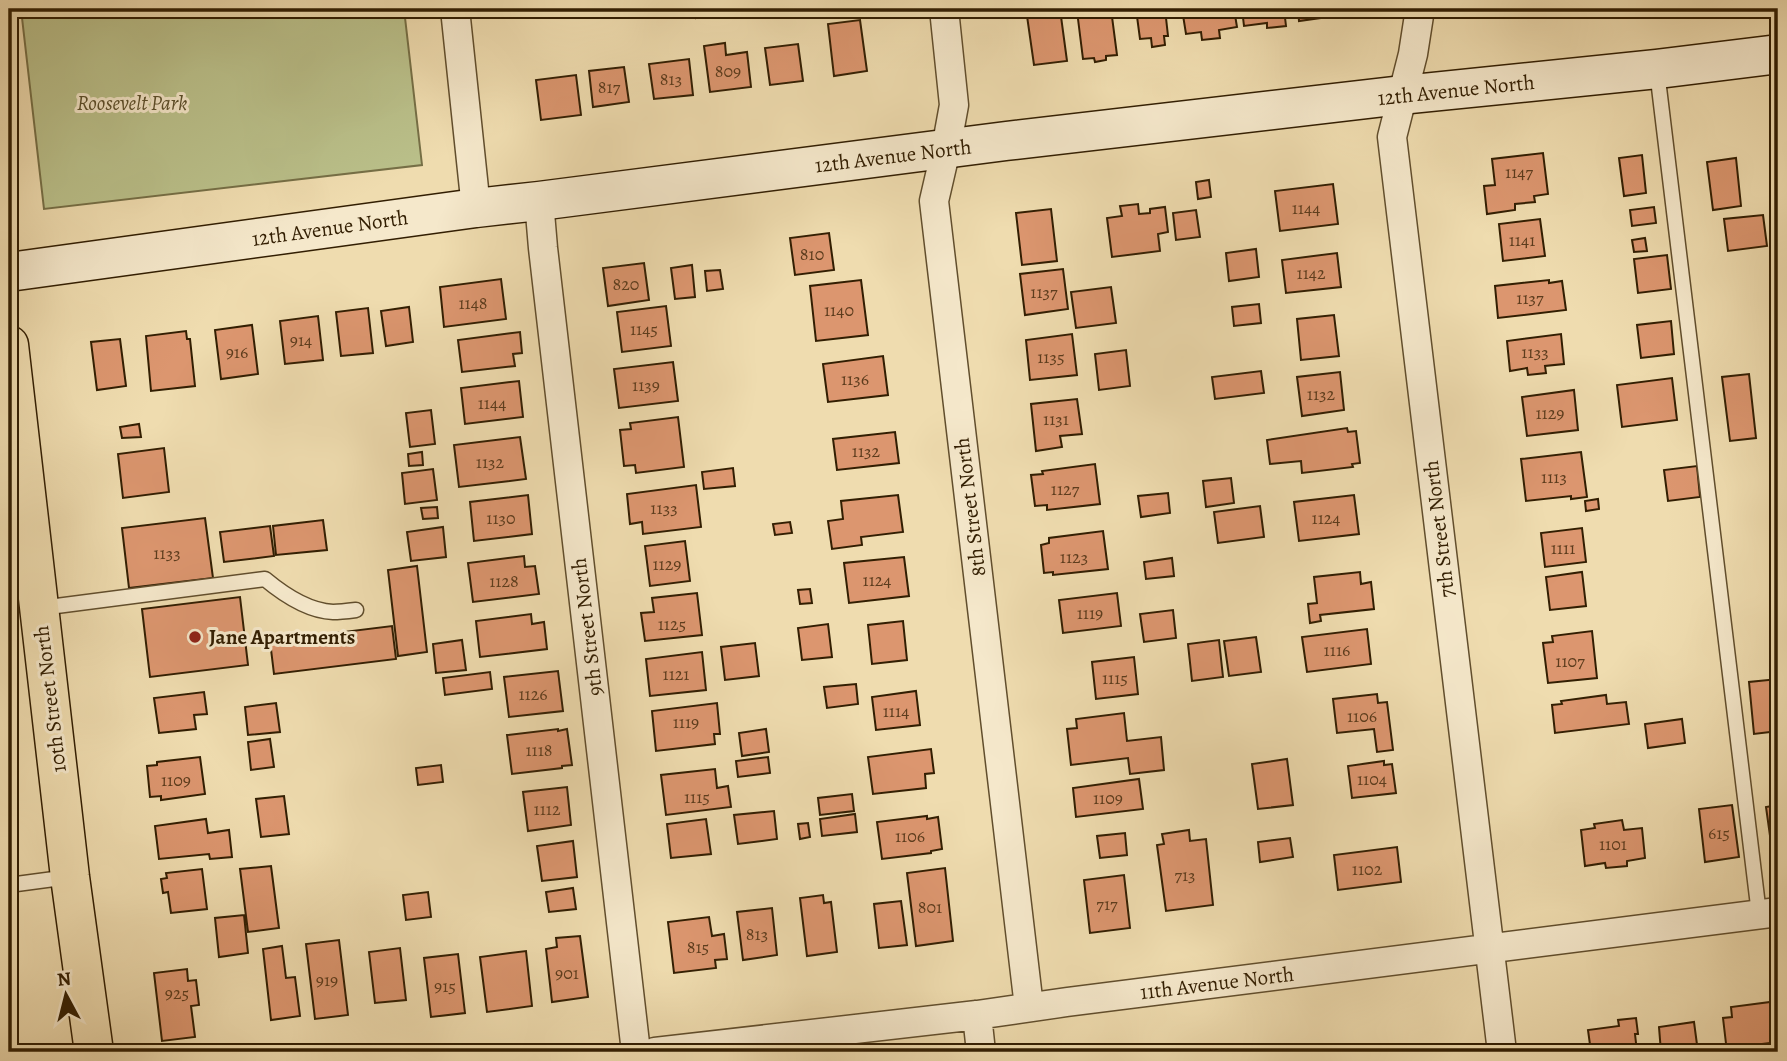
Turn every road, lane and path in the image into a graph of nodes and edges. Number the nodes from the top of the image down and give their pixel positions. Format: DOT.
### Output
graph roads {
  1 [pos="455,9"];
  2 [pos="944,9"];
  3 [pos="1420,9"];
  4 [pos="1778,54"];
  5 [pos="1657,69"];
  6 [pos="1402,96"];
  7 [pos="946,149"];
  8 [pos="539,201"];
  9 [pos="476,208"];
  10 [pos="9,272"];
  11 [pos="9,345"];
  12 [pos="40,608"];
  13 [pos="356,610"];
  14 [pos="70,877"];
  15 [pos="9,884"];
  16 [pos="1769,913"];
  17 [pos="1489,948"];
  18 [pos="1030,1007"];
  19 [pos="977,1014"];
  20 [pos="94,1052"];
  21 [pos="636,1052"];
  22 [pos="655,1052"];
  23 [pos="981,1052"];
  24 [pos="1502,1052"];
  1 -- 9 [label="street"];
  2 -- 7 [label="street, 8th Street North"];
  3 -- 6 [label="street, 7th Street North"];
  4 -- 5 [label="main road, 12th Avenue North"];
  5 -- 6 [label="main road, 12th Avenue North"];
  5 -- 16 [label="lane"];
  6 -- 7 [label="main road, 12th Avenue North"];
  6 -- 17 [label="street, 7th Street North"];
  7 -- 8 [label="main road, 12th Avenue North"];
  7 -- 18 [label="street, 8th Street North"];
  8 -- 9 [label="main road, 12th Avenue North"];
  8 -- 21 [label="street, 9th Street North"];
  9 -- 10 [label="main road, 12th Avenue North"];
  11 -- 12 [label="main road, 10th Street North"];
  12 -- 13 [label="lane"];
  12 -- 14 [label="main road, 10th Street North"];
  14 -- 15 [label="lane"];
  14 -- 20 [label="main road, 10th Street North"];
  16 -- 17 [label="street, 11th Avenue North"];
  17 -- 18 [label="street, 11th Avenue North"];
  17 -- 24 [label="street, 7th Street North"];
  18 -- 19 [label="street, 11th Avenue North"];
  19 -- 22 [label="street, 11th Avenue North"];
  19 -- 23 [label="street"];
}
